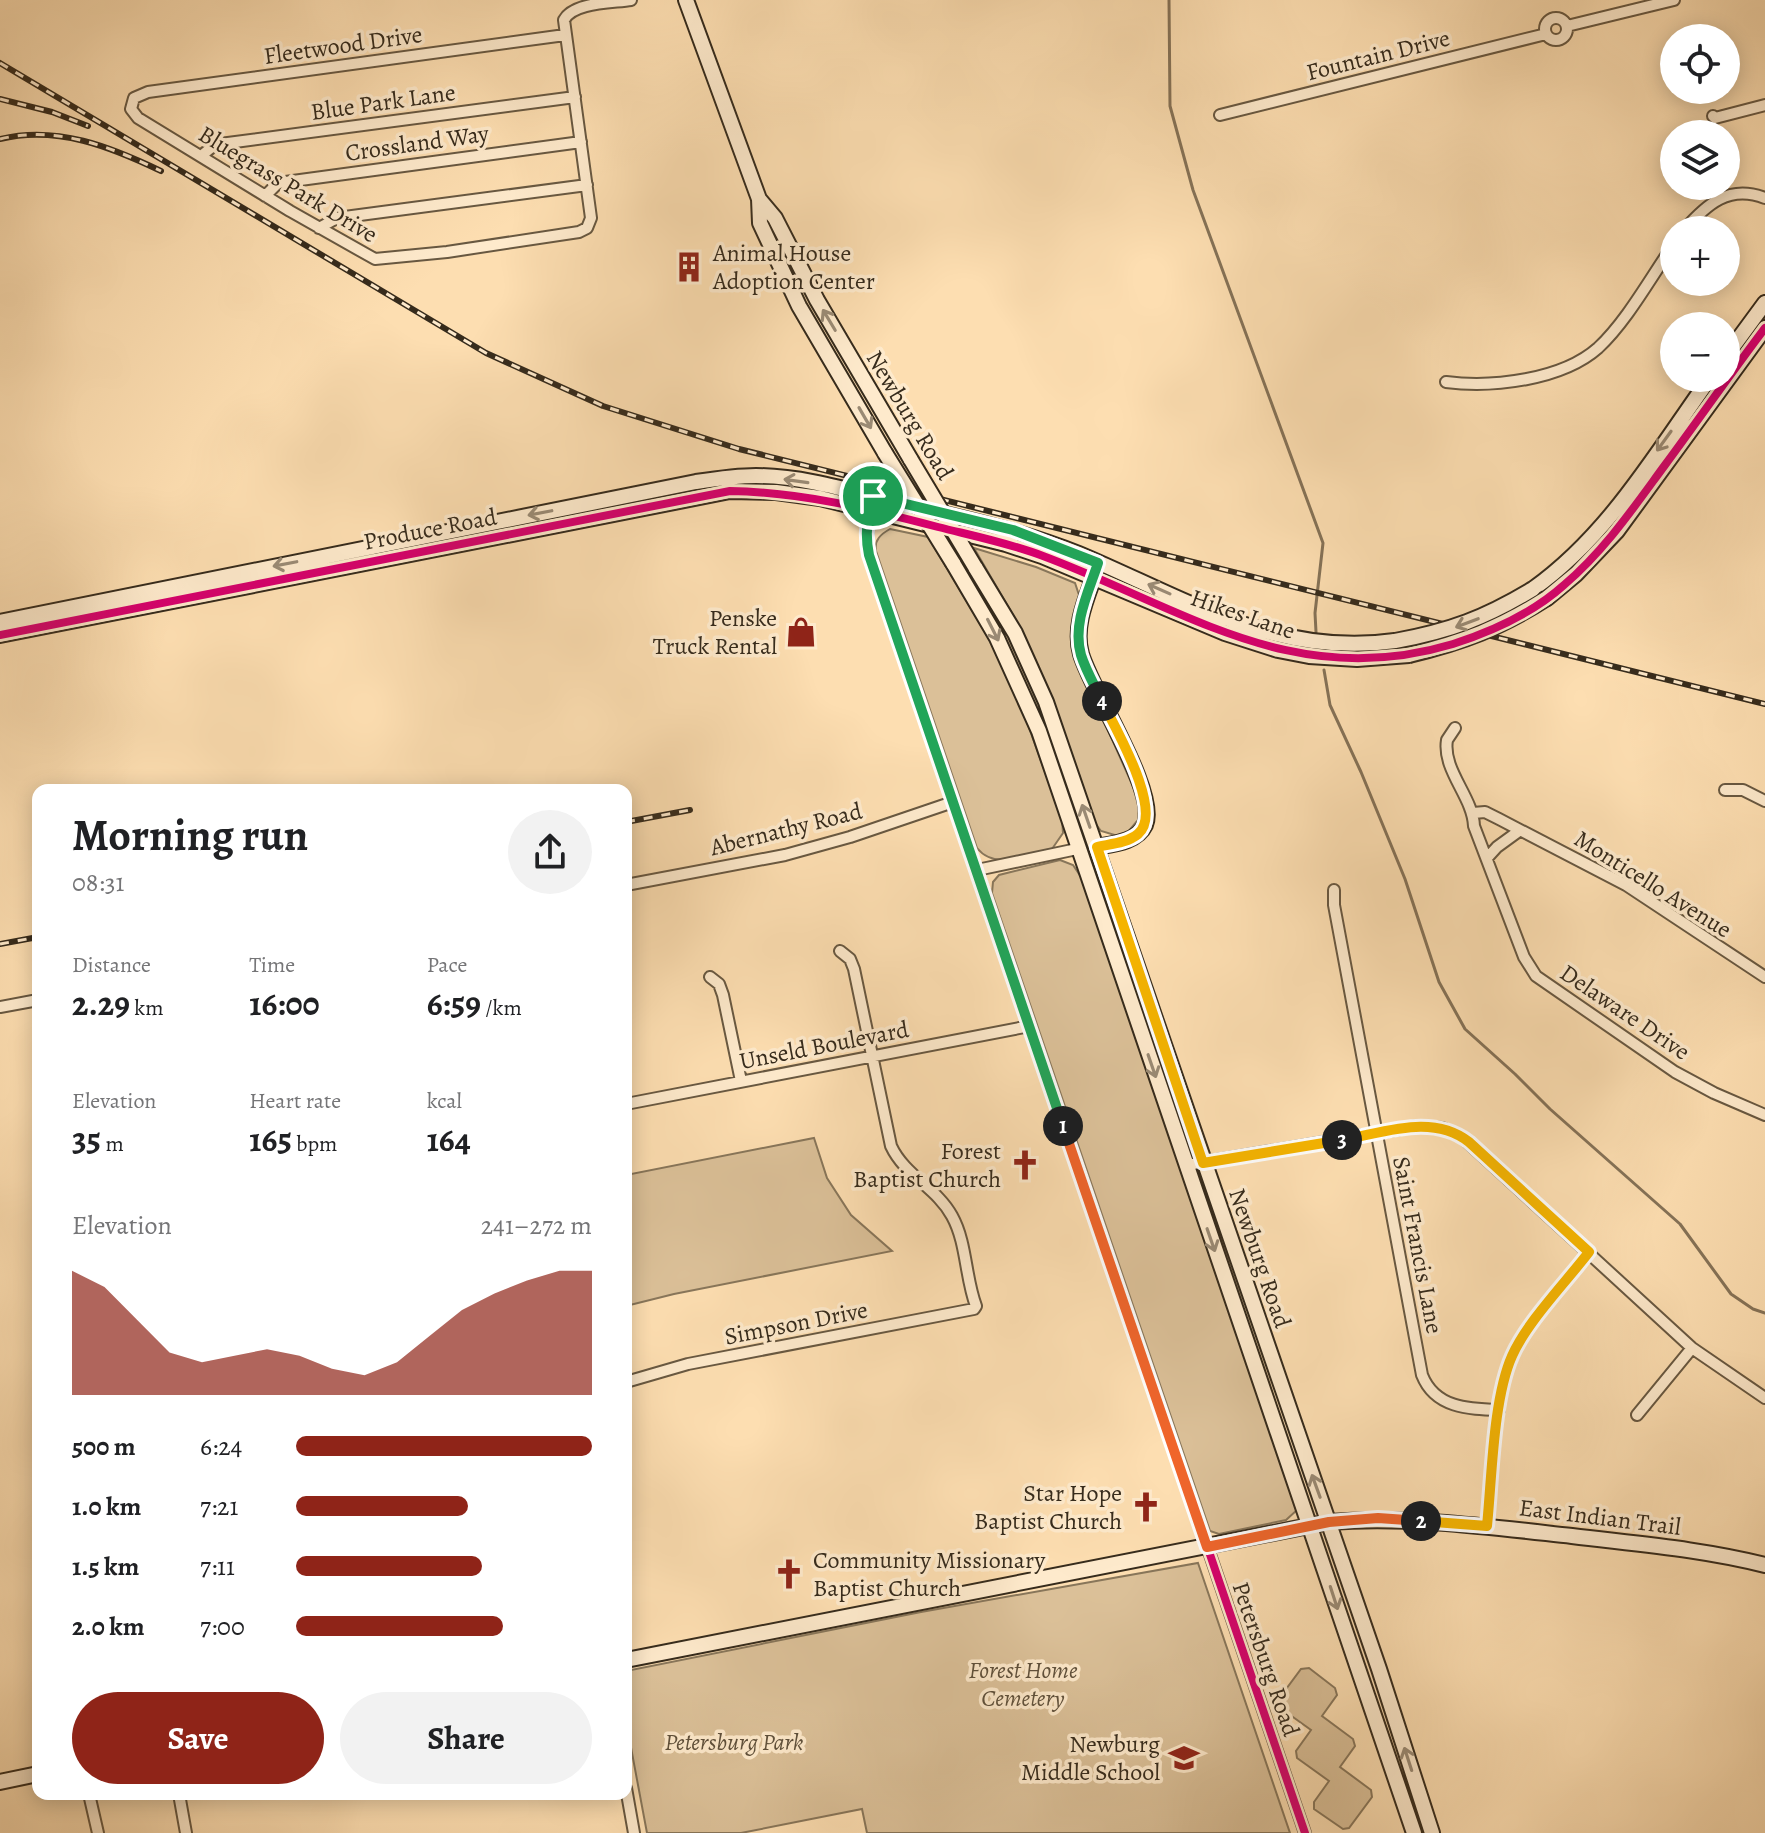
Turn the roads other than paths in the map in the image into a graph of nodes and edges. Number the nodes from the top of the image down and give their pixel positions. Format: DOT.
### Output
graph roads {
  1 [pos="631,0"];
  2 [pos="686,0"];
  3 [pos="1674,0"];
  4 [pos="1567,26"];
  5 [pos="1546,34"];
  6 [pos="565,35"];
  7 [pos="575,97"];
  8 [pos="131,105"];
  9 [pos="1765,105"];
  10 [pos="1220,115"];
  11 [pos="1713,116"];
  12 [pos="581,142"];
  13 [pos="201,156"];
  14 [pos="587,185"];
  15 [pos="265,196"];
  16 [pos="1765,198"];
  17 [pos="759,199"];
  18 [pos="1697,216"];
  19 [pos="319,228"];
  20 [pos="1660,264"];
  21 [pos="1765,303"];
  22 [pos="1765,328"];
  23 [pos="1740,337"];
  24 [pos="1446,382"];
  25 [pos="1700,392"];
  26 [pos="871,503"];
  27 [pos="1096,570"];
  28 [pos="0,622"];
  29 [pos="0,635"];
  30 [pos="1455,728"];
  31 [pos="1725,790"];
  32 [pos="1765,801"];
  33 [pos="953,802"];
  34 [pos="1473,813"];
  35 [pos="1519,831"];
  36 [pos="1097,847"];
  37 [pos="1077,849"];
  38 [pos="1487,858"];
  39 [pos="977,870"];
  40 [pos="632,884"];
  41 [pos="1334,890"];
  42 [pos="840,951"];
  43 [pos="710,977"];
  44 [pos="1765,977"];
  45 [pos="32,1001"];
  46 [pos="0,1007"];
  47 [pos="1030,1026"];
  48 [pos="872,1057"];
  49 [pos="741,1081"];
  50 [pos="632,1103"];
  51 [pos="1765,1115"];
  52 [pos="1377,1134"];
  53 [pos="1203,1163"];
  54 [pos="1187,1165"];
  55 [pos="1589,1252"];
  56 [pos="1692,1348"];
  57 [pos="632,1380"];
  58 [pos="1765,1398"];
  59 [pos="1499,1410"];
  60 [pos="1637,1415"];
  61 [pos="1329,1522"];
  62 [pos="1309,1525"];
  63 [pos="1487,1526"];
  64 [pos="1207,1547"];
  65 [pos="1765,1565"];
  66 [pos="632,1659"];
  67 [pos="32,1775"];
  68 [pos="0,1782"];
  69 [pos="90,1800"];
  70 [pos="180,1800"];
  71 [pos="628,1800"];
  72 [pos="98,1833"];
  73 [pos="186,1833"];
  74 [pos="634,1833"];
  75 [pos="1305,1833"];
  76 [pos="1414,1833"];
  77 [pos="1432,1833"];
  1 -- 6 [label="street"];
  2 -- 17 [label="main road, Newburg Road"];
  3 -- 4 [label="street, Fountain Drive"];
  4 -- 5 [label="street, Fountain Drive"];
  4 -- 5 [label="street, Fountain Drive"];
  5 -- 10 [label="street, Fountain Drive"];
  6 -- 7 [label="street, Bluegrass Park Drive"];
  6 -- 8 [label="street, Fleetwood Drive"];
  7 -- 12 [label="street, Bluegrass Park Drive"];
  7 -- 13 [label="street, Blue Park Lane"];
  8 -- 13 [label="street, Bluegrass Park Drive"];
  9 -- 11 [label="street"];
  12 -- 14 [label="street, Bluegrass Park Drive"];
  12 -- 15 [label="street, Crossland Way"];
  13 -- 15 [label="street, Bluegrass Park Drive"];
  14 -- 19 [label="street"];
  14 -- 19 [label="street, Bluegrass Park Drive"];
  15 -- 19 [label="street, Bluegrass Park Drive"];
  16 -- 18 [label="street"];
  36 -- 17 [label="main road, Newburg Road, one-way, bridge"];
  17 -- 37 [label="main road, Newburg Road, one-way, bridge"];
  20 -- 24 [label="street"];
  21 -- 23 [label="main road"];
  22 -- 27 [label="main road, Hikes Lane, bridge"];
  25 -- 27 [label="main road, Hikes Lane, one-way, bridge"];
  26 -- 27 [label="main road, Hikes Lane"];
  26 -- 28 [label="main road, Produce Road, one-way"];
  26 -- 29 [label="main road, Produce Road"];
  26 -- 33 [label="street, Petersburg Road"];
  27 -- 36 [label="main road"];
  30 -- 34 [label="street, Delaware Drive"];
  31 -- 32 [label="street"];
  33 -- 39 [label="street, Petersburg Road"];
  33 -- 40 [label="street, Abernathy Road"];
  34 -- 35 [label="street, Monticello Avenue"];
  34 -- 38 [label="street, Delaware Drive"];
  35 -- 38 [label="street"];
  35 -- 44 [label="street, Monticello Avenue"];
  36 -- 53 [label="main road, Newburg Road"];
  37 -- 39 [label="street"];
  37 -- 54 [label="main road, Newburg Road, one-way"];
  38 -- 51 [label="street, Delaware Drive"];
  39 -- 47 [label="street, Petersburg Road"];
  41 -- 52 [label="street, Saint Francis Lane"];
  42 -- 48 [label="street"];
  43 -- 49 [label="street"];
  45 -- 46 [label="street"];
  47 -- 48 [label="street, Unseld Boulevard"];
  47 -- 64 [label="street, Petersburg Road"];
  48 -- 49 [label="street, Unseld Boulevard"];
  48 -- 57 [label="street, Simpson Drive"];
  49 -- 50 [label="street, Unseld Boulevard"];
  52 -- 53 [label="street"];
  52 -- 55 [label="street"];
  52 -- 59 [label="street, Saint Francis Lane"];
  53 -- 54 [label="street"];
  61 -- 53 [label="main road, Newburg Road, one-way"];
  54 -- 62 [label="main road, Newburg Road, one-way"];
  55 -- 56 [label="street"];
  55 -- 59 [label="street"];
  56 -- 58 [label="street"];
  56 -- 60 [label="street"];
  59 -- 63 [label="street"];
  61 -- 62 [label="main road, East Indian Trail"];
  61 -- 63 [label="main road, East Indian Trail"];
  77 -- 61 [label="main road, Newburg Road, one-way"];
  62 -- 64 [label="main road, East Indian Trail"];
  62 -- 76 [label="main road, Newburg Road, one-way"];
  63 -- 65 [label="main road, East Indian Trail"];
  64 -- 66 [label="main road, East Indian Trail"];
  64 -- 75 [label="street, Petersburg Road"];
  67 -- 68 [label="main road"];
  69 -- 72 [label="street"];
  70 -- 73 [label="street"];
  71 -- 74 [label="street"];
}
